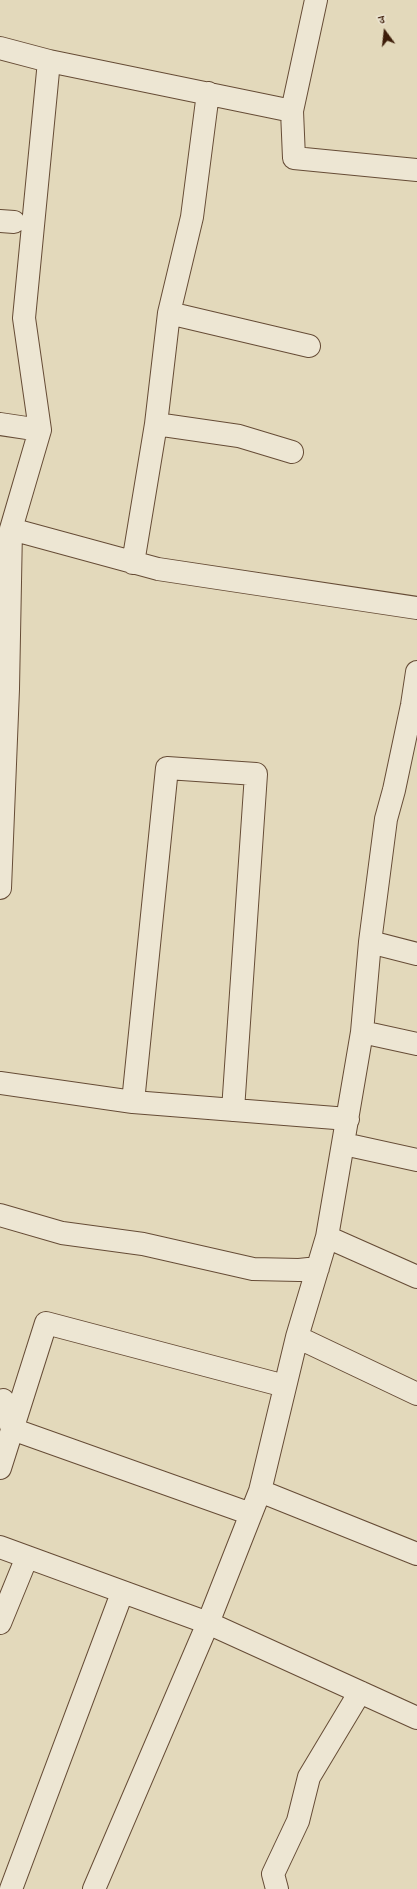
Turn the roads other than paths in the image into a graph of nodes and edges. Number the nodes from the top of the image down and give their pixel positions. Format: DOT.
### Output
graph roads {
  1 [pos="316,0"];
  2 [pos="0,48"];
  3 [pos="49,61"];
  4 [pos="208,93"];
  5 [pos="292,111"];
  6 [pos="417,170"];
  7 [pos="169,313"];
  8 [pos="309,346"];
  9 [pos="0,424"];
  10 [pos="156,424"];
  11 [pos="40,430"];
  12 [pos="292,452"];
  13 [pos="11,529"];
  14 [pos="133,562"];
  15 [pos="417,608"];
  16 [pos="417,672"];
  17 [pos="0,888"];
  18 [pos="370,942"];
  19 [pos="417,954"];
  20 [pos="362,1032"];
  21 [pos="417,1044"];
  22 [pos="0,1083"];
  23 [pos="133,1102"];
  24 [pos="233,1110"];
  25 [pos="348,1119"];
  26 [pos="344,1144"];
  27 [pos="417,1160"];
  28 [pos="0,1215"];
  29 [pos="327,1237"];
  30 [pos="318,1268"];
  31 [pos="417,1277"];
  32 [pos="297,1337"];
  33 [pos="285,1386"];
  34 [pos="417,1394"];
  35 [pos="4,1400"];
  36 [pos="12,1429"];
  37 [pos="0,1468"];
  38 [pos="260,1491"];
  39 [pos="251,1514"];
  40 [pos="0,1547"];
  41 [pos="417,1554"];
  42 [pos="27,1557"];
  43 [pos="122,1593"];
  44 [pos="0,1623"];
  45 [pos="208,1623"];
  46 [pos="360,1692"];
  47 [pos="417,1718"];
  48 [pos="11,1889"];
  49 [pos="94,1889"];
  50 [pos="277,1889"];
  1 -- 5 [label="street"];
  2 -- 3 [label="street"];
  3 -- 4 [label="street"];
  3 -- 11 [label="street"];
  4 -- 5 [label="street"];
  4 -- 7 [label="street"];
  5 -- 6 [label="street"];
  7 -- 8 [label="street"];
  7 -- 10 [label="street"];
  9 -- 11 [label="street"];
  10 -- 12 [label="street"];
  10 -- 14 [label="street"];
  11 -- 13 [label="street"];
  13 -- 14 [label="street"];
  13 -- 17 [label="street"];
  14 -- 15 [label="street"];
  16 -- 18 [label="street"];
  18 -- 19 [label="street"];
  18 -- 20 [label="street"];
  20 -- 21 [label="street"];
  20 -- 25 [label="street"];
  22 -- 23 [label="street"];
  23 -- 24 [label="street"];
  23 -- 24 [label="street"];
  24 -- 25 [label="street"];
  25 -- 26 [label="street"];
  26 -- 27 [label="street"];
  26 -- 29 [label="street"];
  28 -- 30 [label="street"];
  29 -- 30 [label="street"];
  29 -- 31 [label="street"];
  30 -- 32 [label="street"];
  32 -- 33 [label="street"];
  32 -- 34 [label="street"];
  33 -- 36 [label="street"];
  33 -- 38 [label="street"];
  35 -- 36 [label="street"];
  36 -- 37 [label="street"];
  36 -- 39 [label="street"];
  38 -- 39 [label="street"];
  38 -- 41 [label="street"];
  39 -- 45 [label="street"];
  40 -- 42 [label="street"];
  42 -- 43 [label="street"];
  42 -- 44 [label="street"];
  43 -- 45 [label="street"];
  43 -- 48 [label="street"];
  45 -- 46 [label="street"];
  45 -- 49 [label="street"];
  46 -- 47 [label="street"];
  46 -- 50 [label="street"];
}
